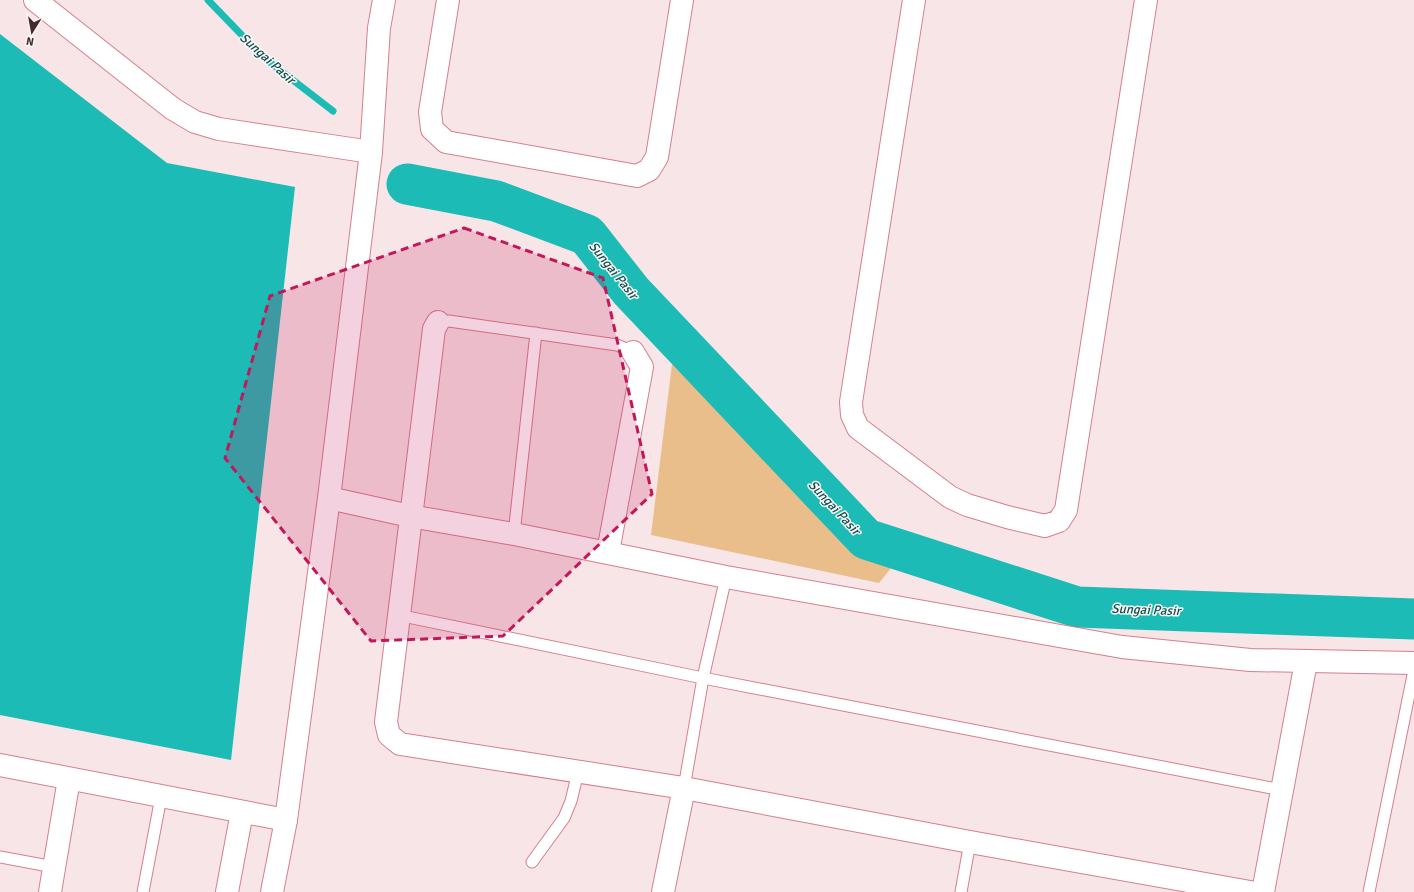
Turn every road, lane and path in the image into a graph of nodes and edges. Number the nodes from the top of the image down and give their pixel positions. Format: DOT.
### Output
graph roads {
  1 [pos="35,0"];
  2 [pos="384,0"];
  3 [pos="448,0"];
  4 [pos="682,0"];
  5 [pos="914,0"];
  6 [pos="1146,0"];
  7 [pos="371,152"];
  8 [pos="438,322"];
  9 [pos="536,333"];
  10 [pos="633,352"];
  11 [pos="329,498"];
  12 [pos="410,516"];
  13 [pos="514,534"];
  14 [pos="608,552"];
  15 [pos="726,577"];
  16 [pos="398,615"];
  17 [pos="1306,662"];
  18 [pos="1414,663"];
  19 [pos="1414,670"];
  20 [pos="703,678"];
  21 [pos="0,765"];
  22 [pos="578,772"];
  23 [pos="69,779"];
  24 [pos="684,788"];
  25 [pos="1282,790"];
  26 [pos="161,796"];
  27 [pos="242,812"];
  28 [pos="286,820"];
  29 [pos="970,842"];
  30 [pos="0,857"];
  31 [pos="532,862"];
  32 [pos="54,867"];
  33 [pos="50,892"];
  34 [pos="143,892"];
  35 [pos="227,892"];
  36 [pos="272,892"];
  37 [pos="663,892"];
  38 [pos="961,892"];
  39 [pos="1250,892"];
  40 [pos="1262,892"];
  41 [pos="1369,892"];
  1 -- 7 [label="street"];
  2 -- 7 [label="street"];
  3 -- 4 [label="street"];
  5 -- 6 [label="street"];
  7 -- 11 [label="street"];
  8 -- 9 [label="lane"];
  8 -- 12 [label="street"];
  9 -- 10 [label="lane"];
  9 -- 13 [label="lane"];
  10 -- 14 [label="street"];
  11 -- 12 [label="street"];
  11 -- 28 [label="street"];
  12 -- 13 [label="street"];
  12 -- 16 [label="street"];
  13 -- 14 [label="street"];
  14 -- 15 [label="street"];
  15 -- 17 [label="street"];
  15 -- 20 [label="lane"];
  16 -- 20 [label="lane"];
  16 -- 22 [label="street"];
  17 -- 18 [label="street"];
  17 -- 25 [label="street"];
  19 -- 41 [label="lane"];
  20 -- 24 [label="lane"];
  20 -- 25 [label="lane"];
  21 -- 23 [label="street"];
  22 -- 24 [label="street"];
  22 -- 31 [label="lane"];
  23 -- 26 [label="street"];
  23 -- 32 [label="street"];
  24 -- 29 [label="street"];
  24 -- 37 [label="street"];
  25 -- 40 [label="street"];
  26 -- 27 [label="street"];
  26 -- 34 [label="lane"];
  27 -- 28 [label="street"];
  27 -- 35 [label="street"];
  28 -- 36 [label="street"];
  29 -- 38 [label="lane"];
  29 -- 39 [label="street"];
  30 -- 32 [label="lane"];
  32 -- 33 [label="street"];
}
